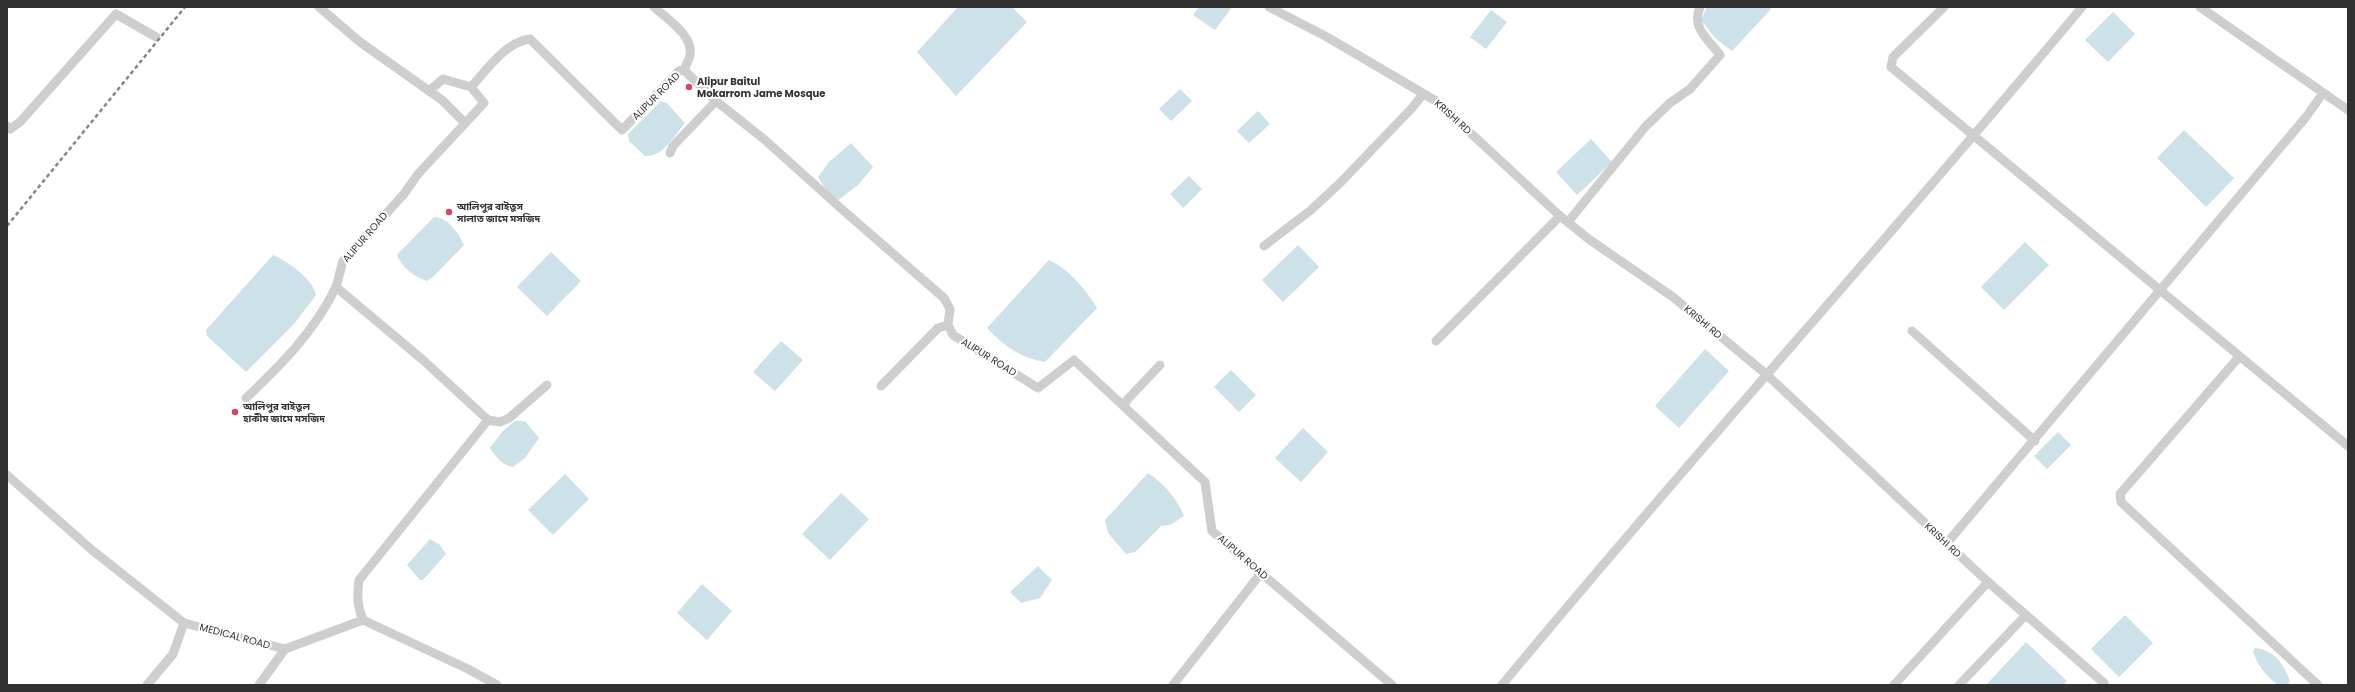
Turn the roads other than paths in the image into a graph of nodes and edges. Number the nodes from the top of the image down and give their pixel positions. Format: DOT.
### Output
graph roads {
  1 [pos="320,7"];
  2 [pos="654,7"];
  3 [pos="1269,7"];
  4 [pos="1700,7"];
  5 [pos="1944,7"];
  6 [pos="2082,7"];
  7 [pos="2200,7"];
  8 [pos="156,37"];
  9 [pos="684,70"];
  10 [pos="471,87"];
  11 [pos="429,91"];
  12 [pos="2323,93"];
  13 [pos="1423,94"];
  14 [pos="716,101"];
  15 [pos="2348,110"];
  16 [pos="465,123"];
  17 [pos="7,126"];
  18 [pos="1975,136"];
  19 [pos="670,154"];
  20 [pos="1560,216"];
  21 [pos="1568,222"];
  22 [pos="1264,246"];
  23 [pos="336,287"];
  24 [pos="2158,290"];
  25 [pos="948,325"];
  26 [pos="1912,331"];
  27 [pos="1436,341"];
  28 [pos="2239,357"];
  29 [pos="1160,365"];
  30 [pos="1766,374"];
  31 [pos="547,385"];
  32 [pos="881,386"];
  33 [pos="246,398"];
  34 [pos="1124,406"];
  35 [pos="488,420"];
  36 [pos="2035,441"];
  37 [pos="2348,445"];
  38 [pos="7,475"];
  39 [pos="1947,543"];
  40 [pos="1261,573"];
  41 [pos="1988,582"];
  42 [pos="2026,615"];
  43 [pos="363,620"];
  44 [pos="184,623"];
  45 [pos="285,649"];
  46 [pos="2104,684"];
  47 [pos="147,685"];
  48 [pos="259,685"];
  49 [pos="497,685"];
  50 [pos="1173,685"];
  51 [pos="1392,685"];
  52 [pos="1502,685"];
  53 [pos="1894,685"];
  54 [pos="1959,685"];
  55 [pos="2318,685"];
  1 -- 11 [label="street"];
  2 -- 9 [label="street"];
  3 -- 13 [label="street, KRISHI RD"];
  4 -- 21 [label="street"];
  5 -- 18 [label="street"];
  6 -- 18 [label="street"];
  7 -- 12 [label="street"];
  8 -- 17 [label="street"];
  9 -- 10 [label="street, ALIPUR ROAD"];
  9 -- 14 [label="street, ALIPUR ROAD"];
  10 -- 11 [label="street"];
  10 -- 16 [label="street, ALIPUR ROAD"];
  11 -- 16 [label="street"];
  12 -- 15 [label="street"];
  12 -- 24 [label="street"];
  13 -- 20 [label="street, KRISHI RD"];
  13 -- 22 [label="street"];
  14 -- 19 [label="street"];
  14 -- 25 [label="street, ALIPUR ROAD"];
  16 -- 23 [label="street, ALIPUR ROAD"];
  18 -- 24 [label="street"];
  18 -- 30 [label="street"];
  20 -- 21 [label="street, KRISHI RD"];
  20 -- 27 [label="street"];
  21 -- 30 [label="street, KRISHI RD"];
  23 -- 33 [label="street, ALIPUR ROAD"];
  23 -- 35 [label="street"];
  24 -- 28 [label="street"];
  24 -- 36 [label="street"];
  25 -- 32 [label="street"];
  25 -- 34 [label="street, ALIPUR ROAD"];
  26 -- 36 [label="street"];
  28 -- 37 [label="street"];
  28 -- 55 [label="street"];
  29 -- 34 [label="street"];
  30 -- 39 [label="street, KRISHI RD"];
  30 -- 52 [label="street"];
  31 -- 35 [label="street"];
  34 -- 40 [label="street, ALIPUR ROAD"];
  35 -- 43 [label="street"];
  36 -- 39 [label="street"];
  38 -- 44 [label="street, MEDICAL ROAD"];
  39 -- 41 [label="street, KRISHI RD"];
  40 -- 50 [label="street"];
  40 -- 51 [label="street, ALIPUR ROAD"];
  41 -- 42 [label="street, KRISHI RD"];
  41 -- 53 [label="street"];
  42 -- 46 [label="street, KRISHI RD"];
  42 -- 54 [label="street"];
  43 -- 45 [label="street"];
  43 -- 49 [label="street"];
  44 -- 45 [label="street, MEDICAL ROAD"];
  44 -- 47 [label="street"];
  45 -- 48 [label="street"];
}
